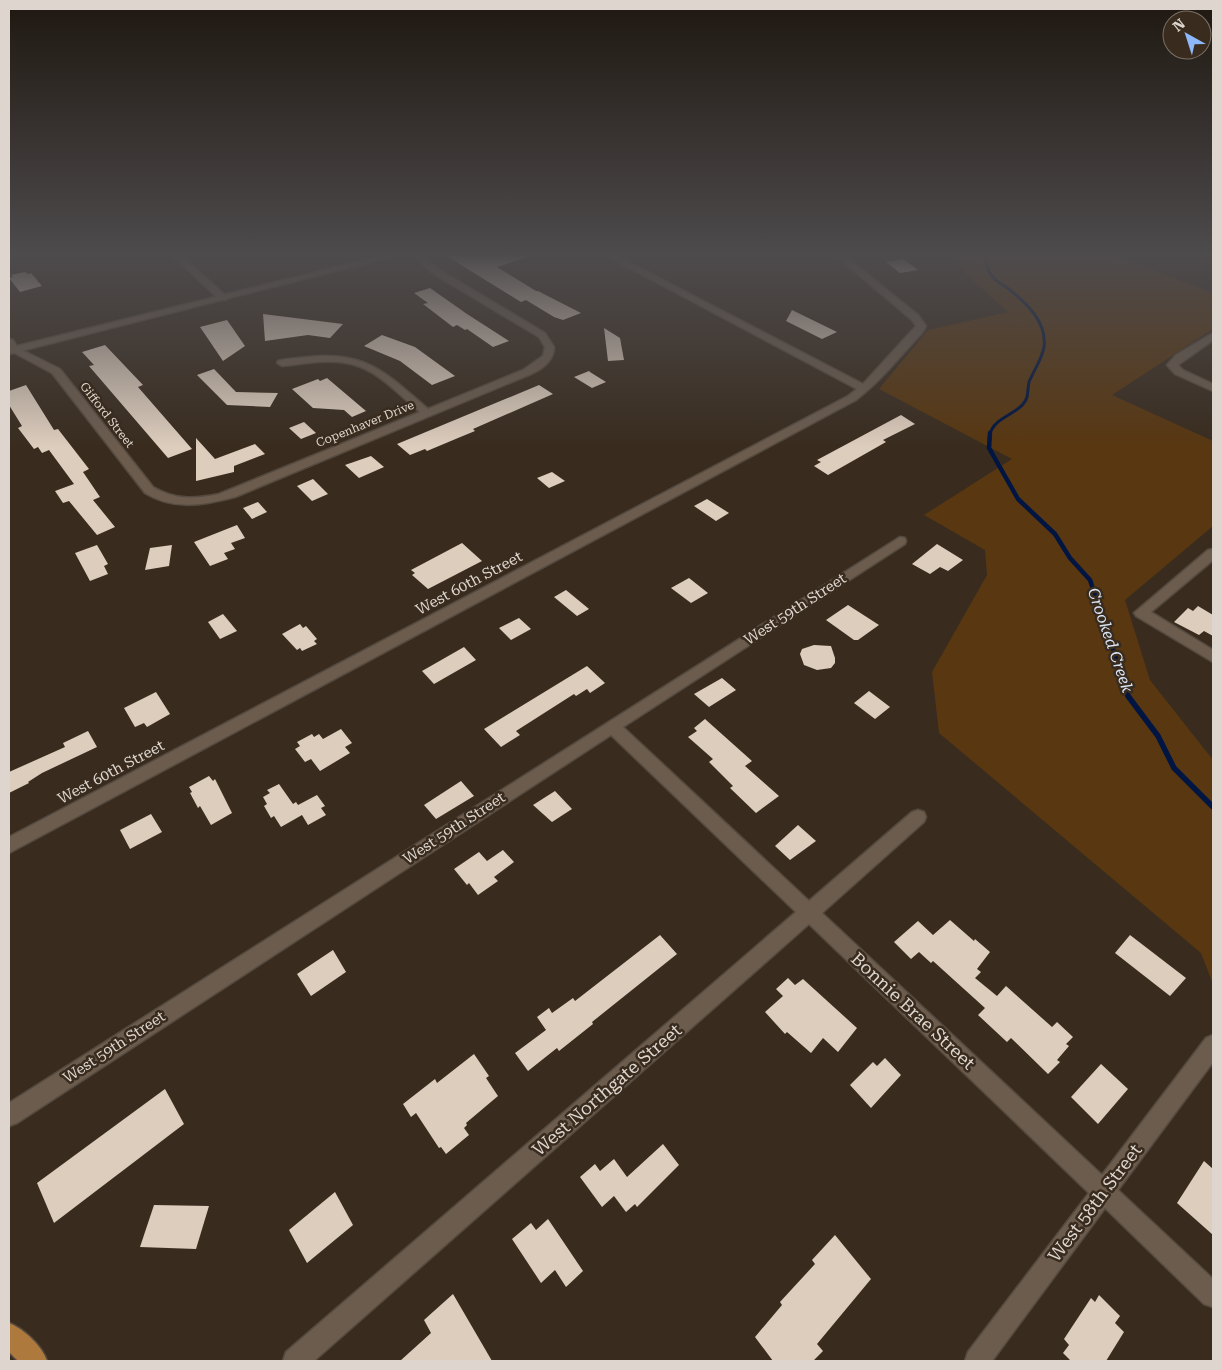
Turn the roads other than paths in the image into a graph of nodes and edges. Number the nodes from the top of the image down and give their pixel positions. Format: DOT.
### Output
graph roads {
  1 [pos="134,319"];
  2 [pos="514,319"];
  3 [pos="731,319"];
  4 [pos="915,319"];
  5 [pos="1213,336"];
  6 [pos="11,348"];
  7 [pos="282,363"];
  8 [pos="1213,388"];
  9 [pos="865,389"];
  10 [pos="427,413"];
  11 [pos="183,502"];
  12 [pos="900,541"];
  13 [pos="1213,553"];
  14 [pos="1213,657"];
  15 [pos="612,726"];
  16 [pos="918,817"];
  17 [pos="9,845"];
  18 [pos="810,913"];
  19 [pos="1213,1045"];
  20 [pos="9,1115"];
  21 [pos="1104,1191"];
  22 [pos="1213,1295"];
  23 [pos="9,1335"];
  24 [pos="35,1361"];
  25 [pos="295,1361"];
  26 [pos="977,1361"];
  1 -- 6 [label="street"];
  2 -- 10 [label="street, Copenhaver Drive"];
  3 -- 9 [label="street"];
  4 -- 9 [label="street, West 60th Street"];
  5 -- 8 [label="street"];
  6 -- 11 [label="street, Gifford Street"];
  7 -- 10 [label="street"];
  9 -- 17 [label="street, West 60th Street"];
  10 -- 11 [label="street, Copenhaver Drive"];
  12 -- 15 [label="street, West 59th Street"];
  13 -- 14 [label="street"];
  15 -- 18 [label="street, Bonnie Brae Street"];
  15 -- 20 [label="street, West 59th Street"];
  16 -- 18 [label="street, West Northgate Street"];
  18 -- 21 [label="street, Bonnie Brae Street"];
  18 -- 25 [label="street, West Northgate Street"];
  19 -- 21 [label="street, West 58th Street"];
  21 -- 22 [label="street, Bonnie Brae Street"];
  21 -- 26 [label="street, West 58th Street"];
  23 -- 24 [label="main road"];
}
